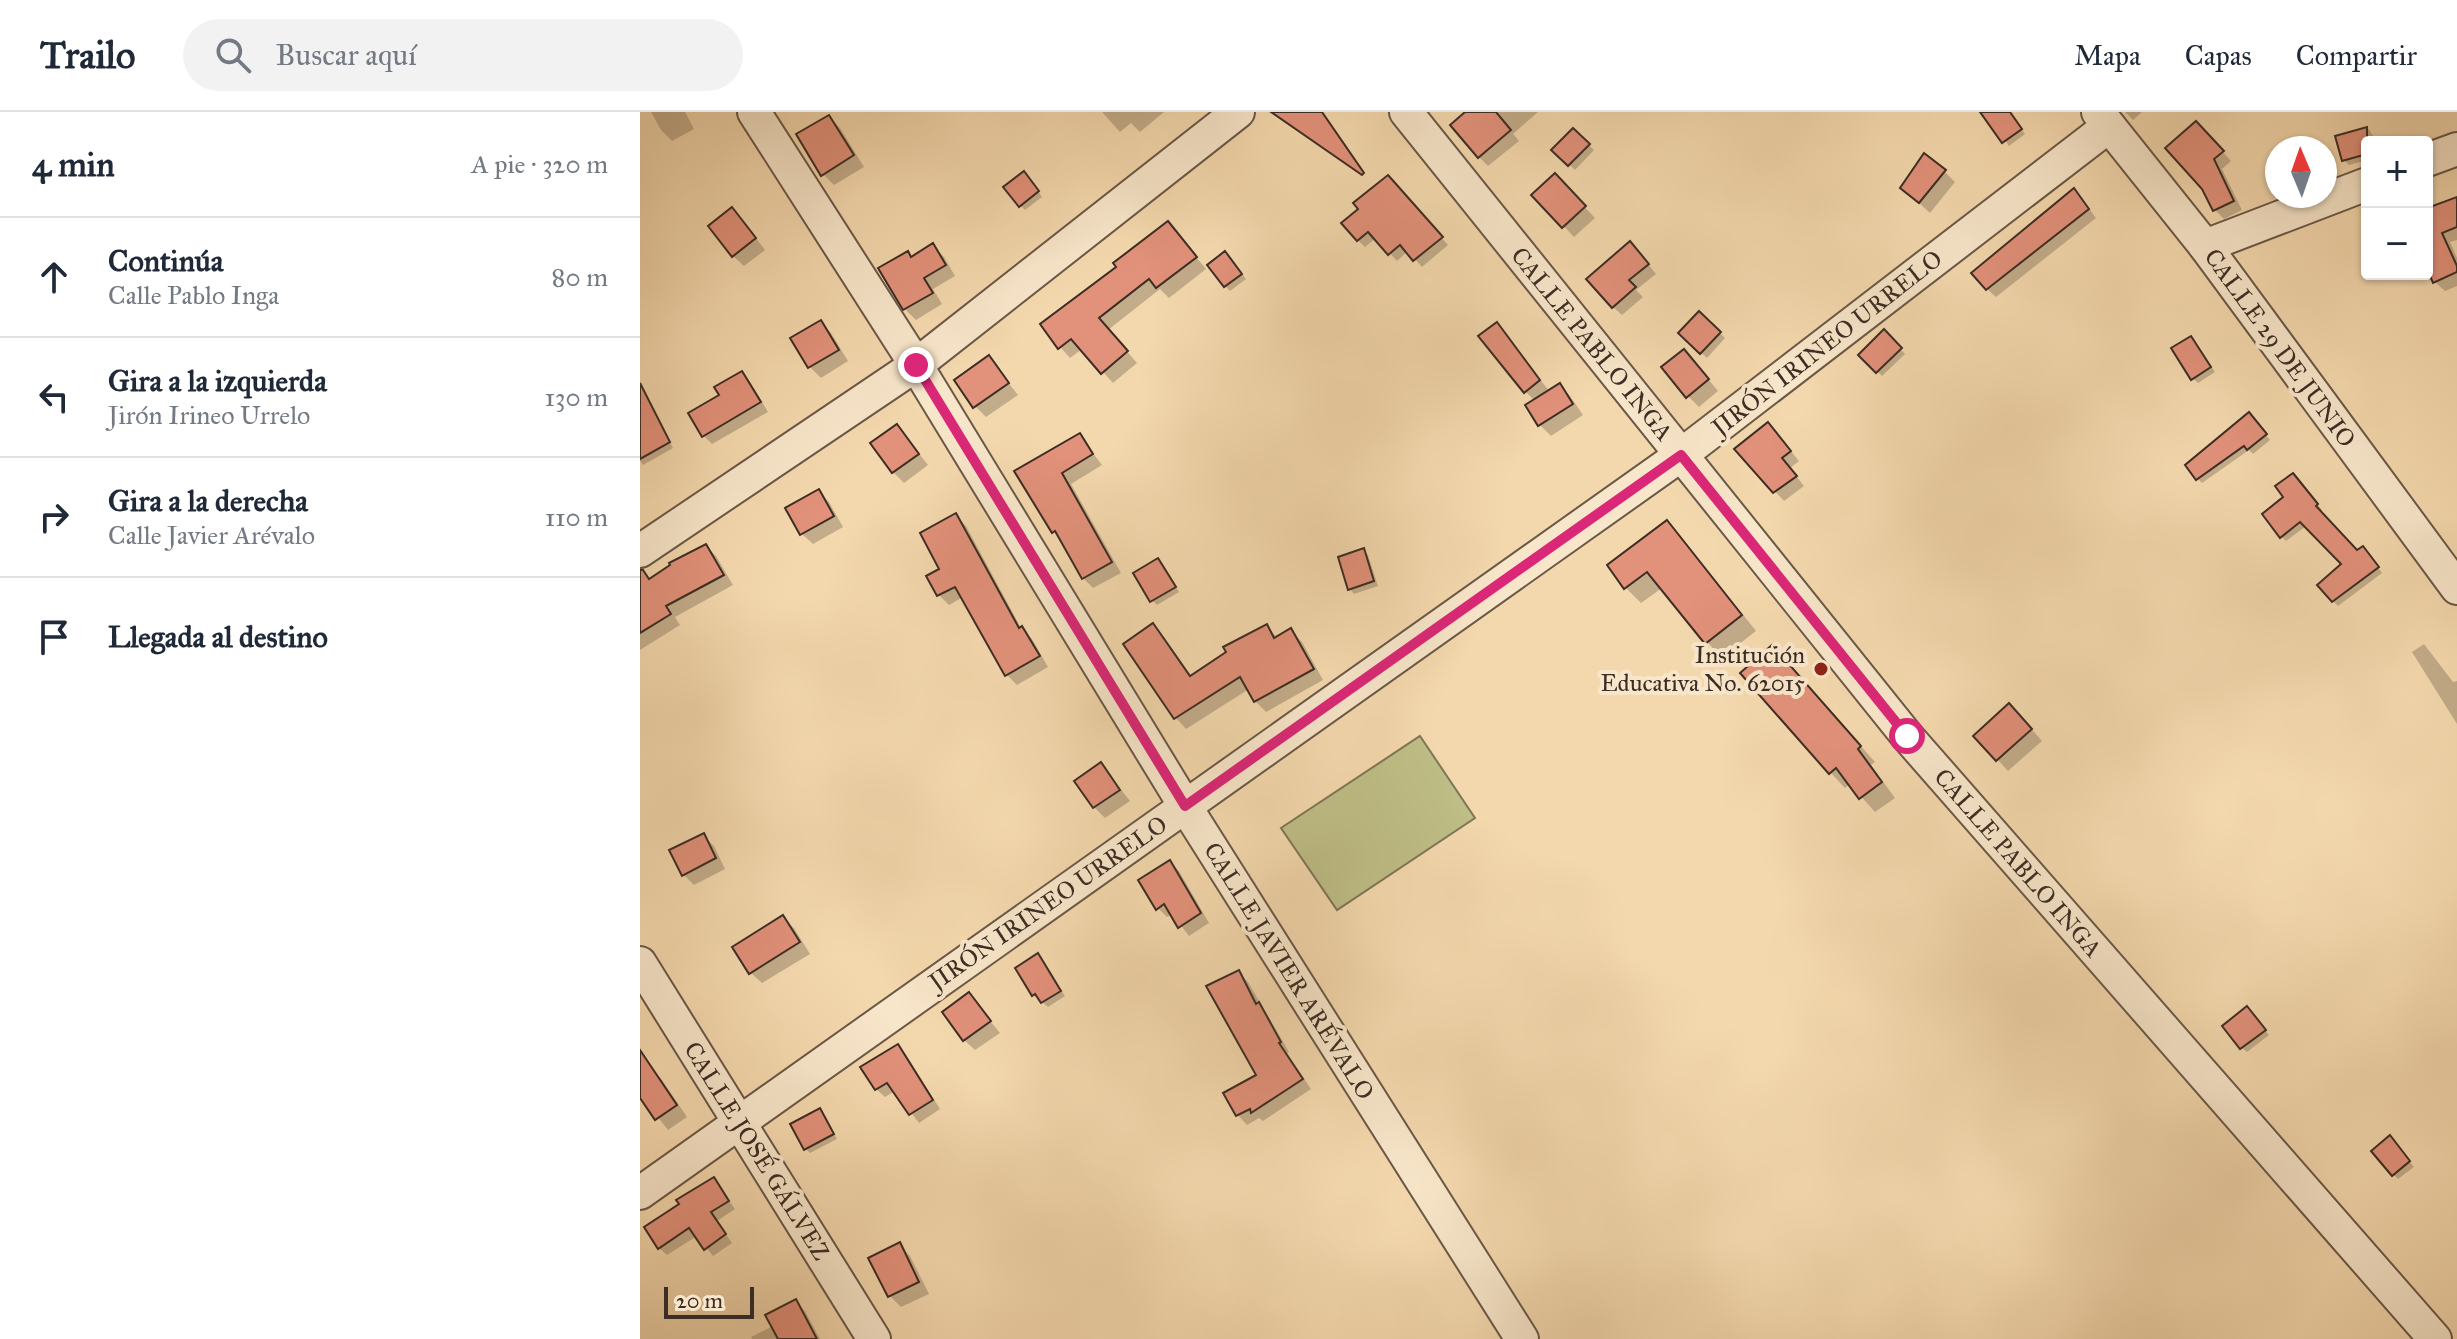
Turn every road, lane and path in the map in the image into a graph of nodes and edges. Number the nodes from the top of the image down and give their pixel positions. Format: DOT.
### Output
graph roads {
  1 [pos="754,112"];
  2 [pos="1238,112"];
  3 [pos="1406,112"];
  4 [pos="2103,119"];
  5 [pos="2457,149"];
  6 [pos="2433,158"];
  7 [pos="2361,186"];
  8 [pos="2205,246"];
  9 [pos="916,365"];
  10 [pos="1681,455"];
  11 [pos="640,551"];
  12 [pos="2457,588"];
  13 [pos="1185,806"];
  14 [pos="640,963"];
  15 [pos="739,1122"];
  16 [pos="640,1193"];
  17 [pos="874,1339"];
  18 [pos="1522,1339"];
  19 [pos="2435,1339"];
  1 -- 9 [label="street, CALLE JAVIER ARÉVALO"];
  2 -- 9 [label="street"];
  3 -- 10 [label="street, CALLE PABLO INGA"];
  4 -- 8 [label="street, CALLE 29 DE JUNIO"];
  4 -- 10 [label="street, JIRÓN IRINEO URRELO"];
  5 -- 6 [label="street"];
  7 -- 8 [label="street"];
  8 -- 12 [label="street, CALLE 29 DE JUNIO"];
  9 -- 11 [label="street"];
  9 -- 13 [label="street, CALLE JAVIER ARÉVALO"];
  10 -- 13 [label="street, JIRÓN IRINEO URRELO"];
  10 -- 19 [label="street, CALLE PABLO INGA"];
  13 -- 15 [label="street, JIRÓN IRINEO URRELO"];
  13 -- 18 [label="street, CALLE JAVIER ARÉVALO"];
  14 -- 15 [label="street, CALLE JOSÉ GÁLVEZ"];
  15 -- 16 [label="street, JIRÓN IRINEO URRELO"];
  15 -- 17 [label="street, CALLE JOSÉ GÁLVEZ"];
}
